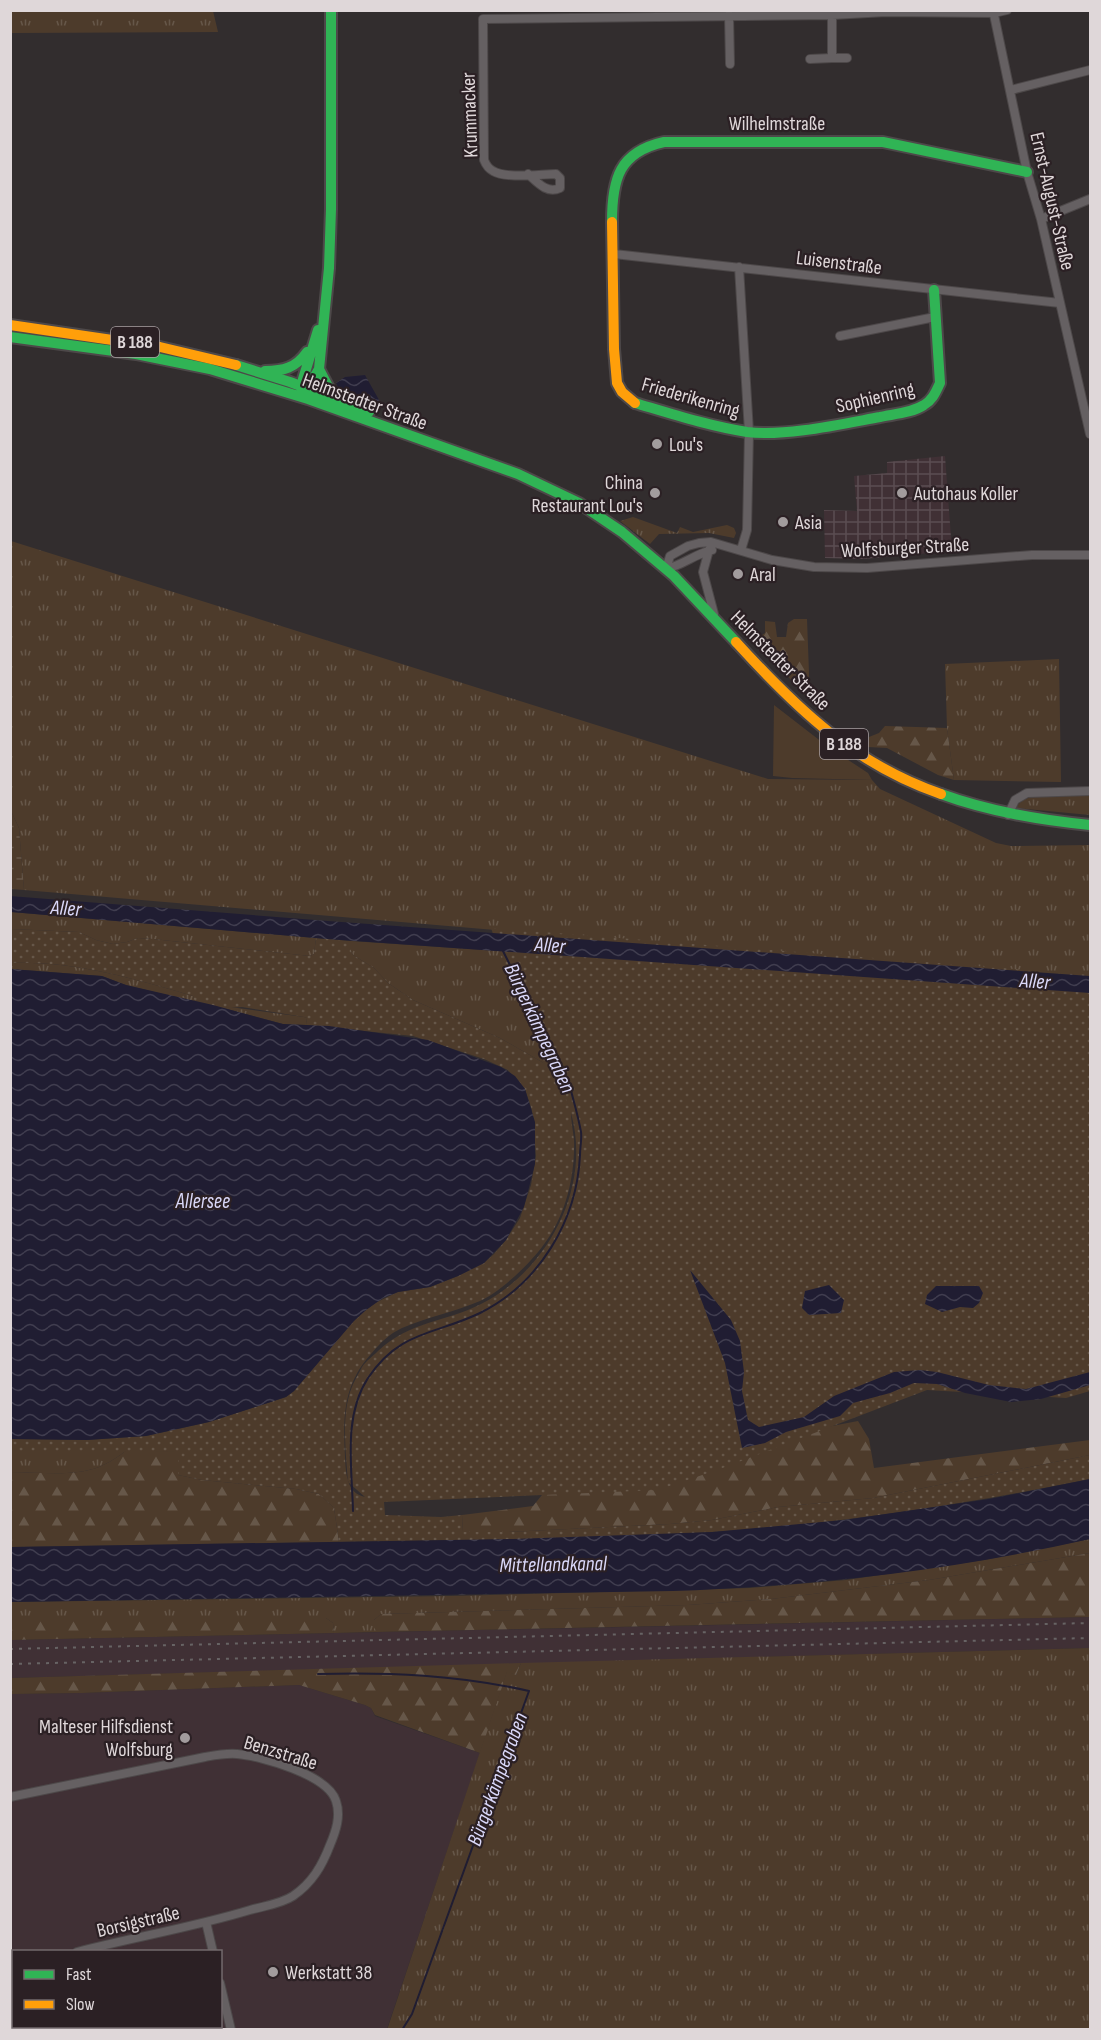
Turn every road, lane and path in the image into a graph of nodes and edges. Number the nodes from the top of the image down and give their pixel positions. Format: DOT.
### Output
graph roads {
  1 [pos="332,10"];
  2 [pos="1007,10"];
  3 [pos="993,12"];
  4 [pos="729,15"];
  5 [pos="832,15"];
  6 [pos="832,58"];
  7 [pos="847,58"];
  8 [pos="810,59"];
  9 [pos="730,64"];
  10 [pos="1090,70"];
  11 [pos="1011,90"];
  12 [pos="1028,172"];
  13 [pos="528,174"];
  14 [pos="1090,199"];
  15 [pos="1041,219"];
  16 [pos="614,254"];
  17 [pos="739,267"];
  18 [pos="934,290"];
  19 [pos="1060,303"];
  20 [pos="323,315"];
  21 [pos="935,317"];
  22 [pos="10,325"];
  23 [pos="840,336"];
  24 [pos="10,337"];
  25 [pos="314,342"];
  26 [pos="318,369"];
  27 [pos="257,370"];
  28 [pos="304,391"];
  29 [pos="343,402"];
  30 [pos="749,432"];
  31 [pos="1090,434"];
  32 [pos="471,456"];
  33 [pos="725,546"];
  34 [pos="709,550"];
  35 [pos="741,550"];
  36 [pos="1090,555"];
  37 [pos="666,568"];
  38 [pos="715,619"];
  39 [pos="1090,791"];
  40 [pos="1008,815"];
  41 [pos="1090,825"];
  42 [pos="10,1797"];
  43 [pos="206,1922"];
  44 [pos="86,1950"];
  45 [pos="213,1950"];
  46 [pos="222,1992"];
  47 [pos="231,2030"];
  1 -- 20 [label="main road"];
  2 -- 3 [label="street"];
  3 -- 5 [label="street"];
  3 -- 11 [label="street, Ernst-August-Straße"];
  4 -- 5 [label="street"];
  4 -- 9 [label="street"];
  4 -- 13 [label="street, Krummacker"];
  5 -- 6 [label="street"];
  6 -- 7 [label="street"];
  6 -- 8 [label="street"];
  10 -- 11 [label="street"];
  11 -- 12 [label="street, Ernst-August-Straße"];
  12 -- 15 [label="street, Ernst-August-Straße"];
  12 -- 16 [label="main road, Wilhelmstraße"];
  14 -- 15 [label="street"];
  15 -- 19 [label="street, Ernst-August-Straße"];
  16 -- 17 [label="street, Luisenstraße"];
  16 -- 30 [label="main road, Friederikenring"];
  17 -- 18 [label="street, Luisenstraße"];
  17 -- 30 [label="street"];
  18 -- 19 [label="street, Luisenstraße"];
  18 -- 21 [label="main road, Sophienring"];
  19 -- 31 [label="street, Ernst-August-Straße"];
  20 -- 25 [label="main road"];
  20 -- 26 [label="main road"];
  21 -- 23 [label="street"];
  21 -- 30 [label="main road, Sophienring"];
  22 -- 27 [label="main road, B 188"];
  24 -- 28 [label="main road, Helmstedter Straße / B 188"];
  25 -- 27 [label="main road"];
  25 -- 28 [label="main road"];
  26 -- 28 [label="main road"];
  26 -- 29 [label="main road"];
  27 -- 28 [label="main road, Helmstedter Straße / B 188"];
  28 -- 29 [label="main road, Helmstedter Straße / B 188"];
  28 -- 32 [label="main road, Helmstedter Straße"];
  29 -- 32 [label="main road, Helmstedter Straße / B 188"];
  30 -- 35 [label="street"];
  32 -- 37 [label="main road, Helmstedter Straße / B 188"];
  33 -- 34 [label="street, Wolfsburger Straße"];
  33 -- 35 [label="street, Wolfsburger Straße"];
  33 -- 37 [label="street, Wolfsburger Straße"];
  34 -- 37 [label="street, Wolfsburger Straße"];
  34 -- 38 [label="street"];
  35 -- 36 [label="street, Wolfsburger Straße"];
  37 -- 38 [label="main road, Helmstedter Straße / B 188"];
  38 -- 40 [label="main road, Helmstedter Straße / B 188"];
  39 -- 40 [label="street"];
  40 -- 41 [label="main road, Helmstedter Straße / B 188"];
  42 -- 43 [label="street, Benzstraße"];
  43 -- 44 [label="street, Borsigstraße"];
  43 -- 45 [label="street"];
  46 -- 47 [label="street"];
}
